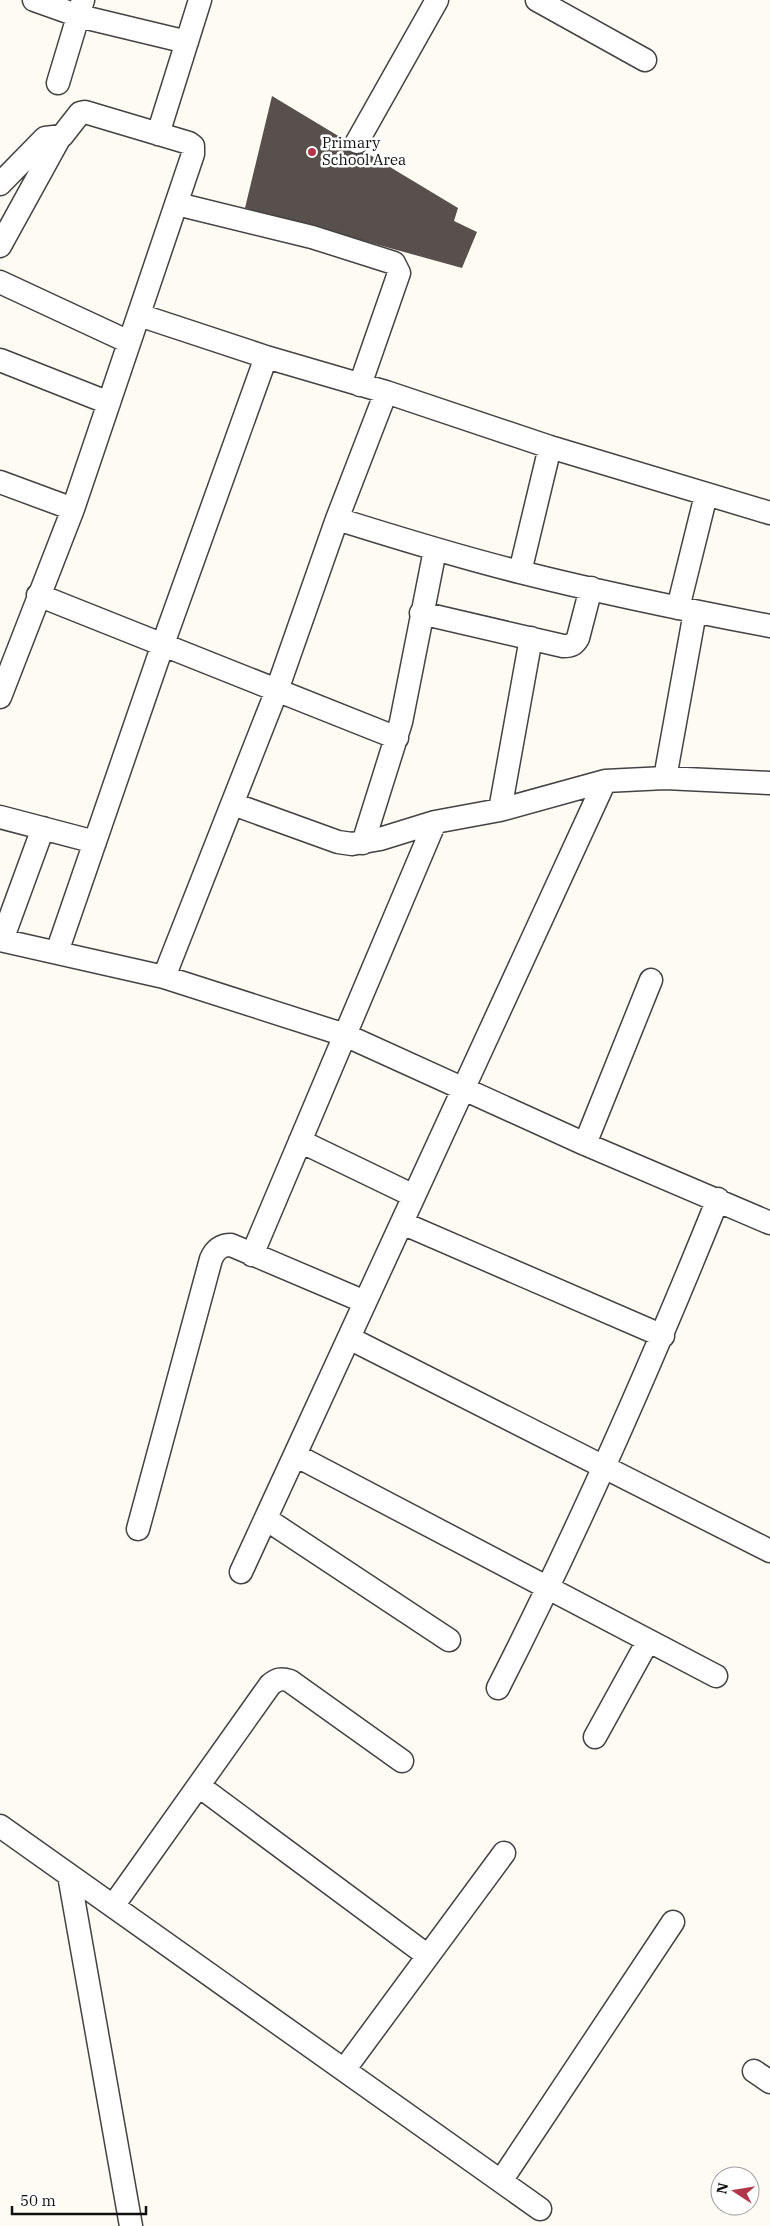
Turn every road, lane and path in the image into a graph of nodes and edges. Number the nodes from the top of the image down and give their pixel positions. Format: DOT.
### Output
graph roads {
  1 [pos="34,0"];
  2 [pos="200,0"];
  3 [pos="436,0"];
  4 [pos="537,0"];
  5 [pos="81,8"];
  6 [pos="187,42"];
  7 [pos="645,60"];
  8 [pos="58,83"];
  9 [pos="158,134"];
  10 [pos="60,137"];
  11 [pos="357,142"];
  12 [pos="0,184"];
  13 [pos="177,204"];
  14 [pos="0,246"];
  15 [pos="0,282"];
  16 [pos="139,315"];
  17 [pos="129,342"];
  18 [pos="266,357"];
  19 [pos="0,360"];
  20 [pos="360,384"];
  21 [pos="386,392"];
  22 [pos="109,403"];
  23 [pos="550,446"];
  24 [pos="0,482"];
  25 [pos="706,495"];
  26 [pos="74,509"];
  27 [pos="770,513"];
  28 [pos="337,519"];
  29 [pos="435,550"];
  30 [pos="520,572"];
  31 [pos="591,588"];
  32 [pos="38,595"];
  33 [pos="686,610"];
  34 [pos="421,613"];
  35 [pos="770,626"];
  36 [pos="531,638"];
  37 [pos="163,644"];
  38 [pos="276,690"];
  39 [pos="0,697"];
  40 [pos="397,738"];
  41 [pos="665,778"];
  42 [pos="770,781"];
  43 [pos="605,782"];
  44 [pos="233,804"];
  45 [pos="500,810"];
  46 [pos="0,817"];
  47 [pos="435,822"];
  48 [pos="43,828"];
  49 [pos="95,842"];
  50 [pos="363,843"];
  51 [pos="1,940"];
  52 [pos="57,952"];
  53 [pos="164,977"];
  54 [pos="651,980"];
  55 [pos="345,1035"];
  56 [pos="463,1090"];
  57 [pos="300,1141"];
  58 [pos="585,1144"];
  59 [pos="414,1196"];
  60 [pos="718,1199"];
  61 [pos="402,1222"];
  62 [pos="770,1223"];
  63 [pos="252,1255"];
  64 [pos="366,1302"];
  65 [pos="663,1336"];
  66 [pos="349,1338"];
  67 [pos="295,1455"];
  68 [pos="604,1467"];
  69 [pos="266,1519"];
  70 [pos="138,1529"];
  71 [pos="770,1551"];
  72 [pos="241,1572"];
  73 [pos="548,1590"];
  74 [pos="449,1640"];
  75 [pos="648,1641"];
  76 [pos="716,1676"];
  77 [pos="498,1688"];
  78 [pos="596,1737"];
  79 [pos="402,1761"];
  80 [pos="199,1786"];
  81 [pos="0,1826"];
  82 [pos="504,1853"];
  83 [pos="69,1875"];
  84 [pos="113,1906"];
  85 [pos="673,1922"];
  86 [pos="428,1956"];
  87 [pos="344,2070"];
  88 [pos="501,2181"];
  89 [pos="540,2209"];
  90 [pos="131,2226"];
  1 -- 5 [label="street"];
  2 -- 6 [label="street"];
  3 -- 11 [label="street"];
  4 -- 7 [label="street"];
  5 -- 6 [label="street"];
  5 -- 8 [label="street"];
  6 -- 9 [label="street"];
  9 -- 10 [label="street"];
  9 -- 13 [label="street"];
  10 -- 12 [label="street"];
  10 -- 14 [label="street"];
  13 -- 16 [label="street"];
  13 -- 20 [label="street"];
  15 -- 17 [label="street"];
  16 -- 17 [label="street"];
  16 -- 18 [label="street"];
  17 -- 22 [label="street"];
  18 -- 20 [label="street"];
  18 -- 37 [label="street"];
  19 -- 22 [label="street"];
  20 -- 21 [label="street"];
  21 -- 23 [label="street"];
  21 -- 28 [label="street"];
  22 -- 26 [label="street"];
  23 -- 25 [label="street"];
  23 -- 30 [label="street"];
  24 -- 26 [label="street"];
  25 -- 27 [label="street"];
  25 -- 33 [label="street"];
  26 -- 32 [label="street"];
  28 -- 29 [label="street"];
  28 -- 38 [label="street"];
  29 -- 30 [label="street"];
  29 -- 34 [label="street"];
  30 -- 31 [label="street"];
  31 -- 33 [label="street"];
  31 -- 36 [label="street"];
  32 -- 37 [label="street"];
  32 -- 39 [label="street"];
  33 -- 35 [label="street"];
  33 -- 41 [label="street"];
  34 -- 36 [label="street"];
  34 -- 40 [label="street"];
  36 -- 45 [label="street"];
  37 -- 38 [label="street"];
  37 -- 49 [label="street"];
  38 -- 40 [label="street"];
  38 -- 44 [label="street"];
  40 -- 50 [label="street"];
  41 -- 42 [label="street"];
  41 -- 43 [label="street"];
  43 -- 45 [label="street"];
  43 -- 56 [label="street"];
  44 -- 50 [label="street"];
  44 -- 53 [label="street"];
  45 -- 47 [label="street"];
  46 -- 48 [label="street"];
  47 -- 50 [label="street"];
  47 -- 55 [label="street"];
  48 -- 49 [label="street"];
  48 -- 51 [label="street"];
  49 -- 52 [label="street"];
  51 -- 52 [label="street"];
  52 -- 53 [label="street"];
  53 -- 55 [label="street"];
  54 -- 58 [label="street"];
  55 -- 56 [label="street"];
  55 -- 57 [label="street"];
  56 -- 58 [label="street"];
  56 -- 59 [label="street"];
  57 -- 59 [label="street"];
  57 -- 63 [label="street"];
  58 -- 60 [label="street"];
  59 -- 61 [label="street"];
  60 -- 62 [label="street"];
  60 -- 65 [label="street"];
  61 -- 64 [label="street"];
  61 -- 65 [label="street"];
  63 -- 64 [label="street"];
  63 -- 70 [label="street"];
  64 -- 66 [label="street"];
  65 -- 68 [label="street"];
  66 -- 67 [label="street"];
  66 -- 68 [label="street"];
  67 -- 69 [label="street"];
  67 -- 73 [label="street"];
  68 -- 71 [label="street"];
  68 -- 73 [label="street"];
  69 -- 72 [label="street"];
  69 -- 74 [label="street"];
  73 -- 75 [label="street"];
  73 -- 77 [label="street"];
  75 -- 76 [label="street"];
  75 -- 78 [label="street"];
  79 -- 80 [label="street"];
  80 -- 84 [label="street"];
  80 -- 86 [label="street"];
  81 -- 83 [label="street"];
  82 -- 86 [label="street"];
  83 -- 84 [label="street"];
  83 -- 90 [label="street"];
  84 -- 87 [label="street"];
  85 -- 88 [label="street"];
  86 -- 87 [label="street"];
  87 -- 88 [label="street"];
  88 -- 89 [label="street"];
}
